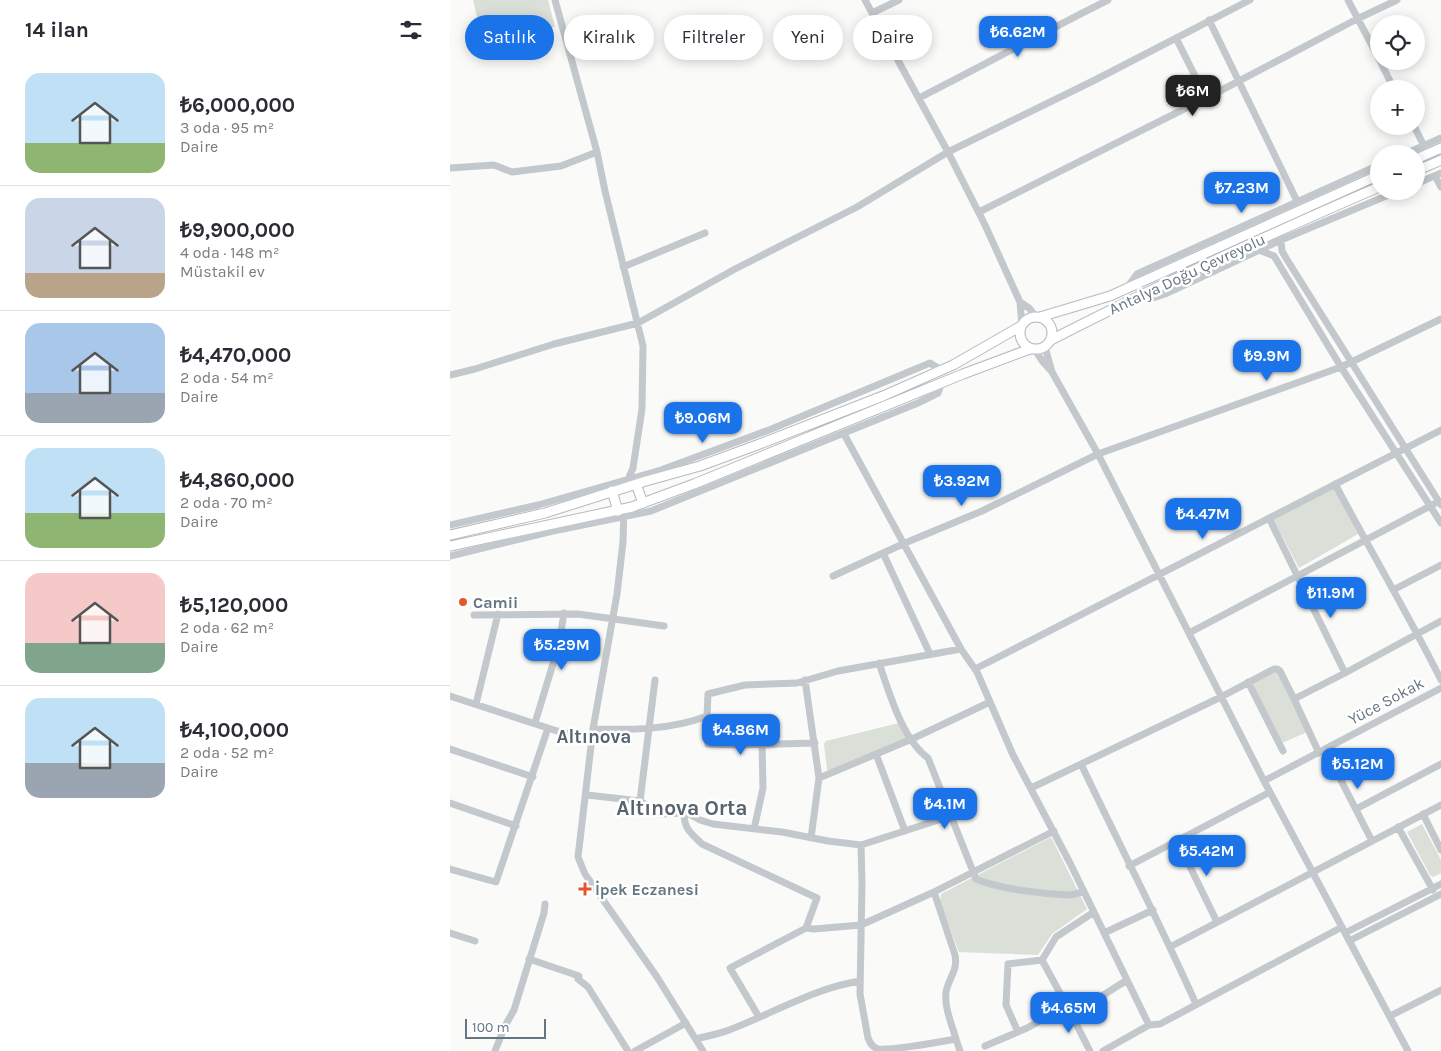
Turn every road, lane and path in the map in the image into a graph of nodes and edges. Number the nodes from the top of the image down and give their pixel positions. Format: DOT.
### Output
graph roads {
  1 [pos="555,0"];
  2 [pos="865,0"];
  3 [pos="899,0"];
  4 [pos="1108,0"];
  5 [pos="1250,0"];
  6 [pos="1348,0"];
  7 [pos="1397,0"];
  8 [pos="872,13"];
  9 [pos="1357,19"];
  10 [pos="1209,20"];
  11 [pos="1176,38"];
  12 [pos="1370,43"];
  13 [pos="1238,82"];
  14 [pos="919,98"];
  15 [pos="1206,98"];
  16 [pos="1441,138"];
  17 [pos="1425,146"];
  18 [pos="1441,148"];
  19 [pos="597,152"];
  20 [pos="948,152"];
  21 [pos="1425,154"];
  22 [pos="1441,160"];
  23 [pos="1425,167"];
  24 [pos="450,168"];
  25 [pos="1370,169"];
  26 [pos="1438,174"];
  27 [pos="1370,179"];
  28 [pos="1425,180"];
  29 [pos="1441,187"];
  30 [pos="1370,191"];
  31 [pos="1377,200"];
  32 [pos="1297,201"];
  33 [pos="979,212"];
  34 [pos="705,233"];
  35 [pos="1281,240"];
  36 [pos="1259,250"];
  37 [pos="623,267"];
  38 [pos="1126,289"];
  39 [pos="1136,297"];
  40 [pos="1020,302"];
  41 [pos="1038,317"];
  42 [pos="1441,319"];
  43 [pos="638,323"];
  44 [pos="1022,325"];
  45 [pos="1048,344"];
  46 [pos="1033,350"];
  47 [pos="1351,362"];
  48 [pos="1341,367"];
  49 [pos="1052,372"];
  50 [pos="450,375"];
  51 [pos="942,382"];
  52 [pos="1441,430"];
  53 [pos="844,434"];
  54 [pos="1405,448"];
  55 [pos="1395,453"];
  56 [pos="1098,454"];
  57 [pos="630,483"];
  58 [pos="1336,484"];
  59 [pos="612,491"];
  60 [pos="1440,502"];
  61 [pos="643,503"];
  62 [pos="1430,506"];
  63 [pos="622,512"];
  64 [pos="1269,518"];
  65 [pos="1441,523"];
  66 [pos="450,525"];
  67 [pos="450,535"];
  68 [pos="1365,540"];
  69 [pos="905,543"];
  70 [pos="450,546"];
  71 [pos="883,553"];
  72 [pos="450,556"];
  73 [pos="1441,566"];
  74 [pos="1160,574"];
  75 [pos="1297,575"];
  76 [pos="833,576"];
  77 [pos="1392,590"];
  78 [pos="564,613"];
  79 [pos="498,614"];
  80 [pos="474,615"];
  81 [pos="612,619"];
  82 [pos="1441,621"];
  83 [pos="664,626"];
  84 [pos="1189,632"];
  85 [pos="1418,634"];
  86 [pos="961,649"];
  87 [pos="930,654"];
  88 [pos="879,663"];
  89 [pos="975,669"];
  90 [pos="1345,673"];
  91 [pos="655,680"];
  92 [pos="805,680"];
  93 [pos="1441,680"];
  94 [pos="1248,682"];
  95 [pos="1441,688"];
  96 [pos="450,696"];
  97 [pos="1221,697"];
  98 [pos="1294,699"];
  99 [pos="990,702"];
  100 [pos="476,704"];
  101 [pos="706,716"];
  102 [pos="535,723"];
  103 [pos="548,728"];
  104 [pos="648,728"];
  105 [pos="593,729"];
  106 [pos="593,738"];
  107 [pos="912,739"];
  108 [pos="815,742"];
  109 [pos="762,744"];
  110 [pos="450,750"];
  111 [pos="1283,751"];
  112 [pos="1322,751"];
  113 [pos="876,754"];
  114 [pos="1082,764"];
  115 [pos="1441,764"];
  116 [pos="533,777"];
  117 [pos="818,778"];
  118 [pos="1264,781"];
  119 [pos="1031,788"];
  120 [pos="1270,792"];
  121 [pos="587,795"];
  122 [pos="640,801"];
  123 [pos="450,803"];
  124 [pos="1441,805"];
  125 [pos="1356,809"];
  126 [pos="684,813"];
  127 [pos="1423,814"];
  128 [pos="951,816"];
  129 [pos="516,826"];
  130 [pos="1398,827"];
  131 [pos="754,829"];
  132 [pos="904,831"];
  133 [pos="1054,832"];
  134 [pos="810,838"];
  135 [pos="1177,840"];
  136 [pos="1372,841"];
  137 [pos="861,845"];
  138 [pos="1441,850"];
  139 [pos="1129,866"];
  140 [pos="450,869"];
  141 [pos="975,872"];
  142 [pos="1313,872"];
  143 [pos="1441,884"];
  144 [pos="1432,888"];
  145 [pos="1084,891"];
  146 [pos="934,892"];
  147 [pos="1439,895"];
  148 [pos="545,904"];
  149 [pos="1152,910"];
  150 [pos="1094,912"];
  151 [pos="1217,922"];
  152 [pos="862,925"];
  153 [pos="806,928"];
  154 [pos="1344,930"];
  155 [pos="450,933"];
  156 [pos="1104,933"];
  157 [pos="475,941"];
  158 [pos="1349,941"];
  159 [pos="1170,947"];
  160 [pos="529,959"];
  161 [pos="1042,960"];
  162 [pos="1127,980"];
  163 [pos="860,981"];
  164 [pos="1441,990"];
  165 [pos="1196,1004"];
  166 [pos="1067,1006"];
  167 [pos="1072,1015"];
  168 [pos="1390,1016"];
  169 [pos="759,1017"];
  170 [pos="686,1023"];
  171 [pos="1149,1025"];
  172 [pos="1018,1032"];
  173 [pos="696,1039"];
  174 [pos="956,1039"];
  175 [pos="986,1046"];
  176 [pos="495,1051"];
  177 [pos="628,1051"];
  178 [pos="635,1051"];
  179 [pos="703,1051"];
  180 [pos="960,1051"];
  181 [pos="1090,1051"];
  182 [pos="1103,1051"];
  183 [pos="1408,1051"];
  1 -- 19 [label="street"];
  2 -- 8 [label="street"];
  3 -- 8 [label="street"];
  4 -- 14 [label="street"];
  5 -- 10 [label="street"];
  6 -- 9 [label="street"];
  7 -- 9 [label="street"];
  8 -- 14 [label="street"];
  9 -- 12 [label="street"];
  9 -- 13 [label="street"];
  10 -- 11 [label="street"];
  10 -- 13 [label="street"];
  11 -- 15 [label="street"];
  11 -- 20 [label="street"];
  13 -- 15 [label="street"];
  13 -- 32 [label="street"];
  14 -- 20 [label="street"];
  15 -- 33 [label="street"];
  16 -- 17 [label="street"];
  18 -- 21 [label="main road"];
  19 -- 24 [label="street"];
  19 -- 37 [label="street"];
  20 -- 33 [label="street"];
  20 -- 43 [label="street"];
  22 -- 23 [label="main road"];
  25 -- 32 [label="street"];
  26 -- 28 [label="street"];
  26 -- 29 [label="street"];
  27 -- 38 [label="main road, Antalya Doğu Çevreyolu"];
  30 -- 39 [label="main road, Antalya Doğu Çevreyolu"];
  31 -- 35 [label="street"];
  32 -- 38 [label="street"];
  33 -- 40 [label="street"];
  34 -- 37 [label="street"];
  35 -- 36 [label="street"];
  35 -- 47 [label="street"];
  36 -- 39 [label="street"];
  36 -- 48 [label="street"];
  37 -- 43 [label="street"];
  38 -- 41 [label="main road, Antalya Doğu Çevreyolu"];
  39 -- 45 [label="main road, Antalya Doğu Çevreyolu"];
  40 -- 41 [label="street"];
  40 -- 44 [label="street"];
  41 -- 44 [label="main road"];
  41 -- 45 [label="main road"];
  42 -- 47 [label="street"];
  43 -- 50 [label="street"];
  43 -- 57 [label="street"];
  44 -- 46 [label="main road"];
  44 -- 57 [label="main road"];
  45 -- 46 [label="main road"];
  45 -- 49 [label="street"];
  46 -- 49 [label="street"];
  46 -- 51 [label="main road"];
  47 -- 48 [label="street"];
  47 -- 54 [label="street"];
  48 -- 55 [label="street"];
  48 -- 56 [label="street"];
  49 -- 56 [label="street"];
  51 -- 53 [label="street"];
  51 -- 61 [label="main road"];
  52 -- 54 [label="street"];
  53 -- 63 [label="street"];
  53 -- 69 [label="street"];
  54 -- 55 [label="street"];
  54 -- 60 [label="street"];
  55 -- 58 [label="street"];
  55 -- 62 [label="street"];
  56 -- 69 [label="street"];
  56 -- 74 [label="street"];
  57 -- 59 [label="main road"];
  57 -- 61 [label="main road"];
  57 -- 66 [label="street"];
  58 -- 64 [label="street"];
  58 -- 68 [label="street"];
  59 -- 63 [label="main road"];
  59 -- 67 [label="main road"];
  60 -- 62 [label="street"];
  61 -- 63 [label="main road"];
  62 -- 65 [label="street"];
  62 -- 68 [label="street"];
  63 -- 70 [label="main road"];
  63 -- 72 [label="street"];
  63 -- 81 [label="street"];
  64 -- 74 [label="street"];
  64 -- 75 [label="street"];
  68 -- 75 [label="street"];
  68 -- 77 [label="street"];
  69 -- 71 [label="street"];
  69 -- 86 [label="street"];
  71 -- 76 [label="street"];
  71 -- 87 [label="street"];
  73 -- 77 [label="street"];
  74 -- 84 [label="street"];
  74 -- 89 [label="street"];
  75 -- 84 [label="street"];
  75 -- 90 [label="street"];
  77 -- 85 [label="street"];
  78 -- 79 [label="street"];
  78 -- 81 [label="street"];
  78 -- 102 [label="street"];
  79 -- 80 [label="street"];
  79 -- 100 [label="street"];
  81 -- 83 [label="street"];
  81 -- 105 [label="street"];
  82 -- 85 [label="street"];
  84 -- 97 [label="street"];
  85 -- 90 [label="street"];
  85 -- 93 [label="street"];
  86 -- 87 [label="street"];
  86 -- 89 [label="street"];
  87 -- 88 [label="street"];
  88 -- 92 [label="street"];
  88 -- 107 [label="street"];
  89 -- 99 [label="street"];
  90 -- 98 [label="street"];
  91 -- 104 [label="street"];
  92 -- 101 [label="street"];
  92 -- 108 [label="street"];
  94 -- 97 [label="street"];
  94 -- 98 [label="street"];
  94 -- 111 [label="street"];
  95 -- 112 [label="street, Yüce Sokak"];
  96 -- 100 [label="street"];
  97 -- 114 [label="street"];
  97 -- 118 [label="street"];
  98 -- 112 [label="street"];
  99 -- 107 [label="street"];
  99 -- 119 [label="street"];
  100 -- 102 [label="street"];
  101 -- 104 [label="street"];
  101 -- 109 [label="street"];
  102 -- 103 [label="street"];
  103 -- 106 [label="street"];
  103 -- 116 [label="street"];
  104 -- 105 [label="street"];
  104 -- 122 [label="street"];
  105 -- 106 [label="street"];
  106 -- 121 [label="street"];
  107 -- 113 [label="street"];
  107 -- 128 [label="street"];
  108 -- 109 [label="street"];
  108 -- 117 [label="street"];
  109 -- 131 [label="street"];
  110 -- 116 [label="street"];
  112 -- 118 [label="street, Yüce Sokak"];
  112 -- 125 [label="street"];
  113 -- 117 [label="street"];
  113 -- 132 [label="street"];
  114 -- 119 [label="street"];
  114 -- 139 [label="street"];
  115 -- 125 [label="street"];
  116 -- 129 [label="street"];
  117 -- 134 [label="street"];
  118 -- 120 [label="street"];
  119 -- 133 [label="street"];
  120 -- 135 [label="street"];
  120 -- 142 [label="street"];
  121 -- 122 [label="street"];
  121 -- 170 [label="street"];
  122 -- 126 [label="street"];
  123 -- 129 [label="street"];
  124 -- 127 [label="street"];
  125 -- 136 [label="street"];
  126 -- 131 [label="street"];
  126 -- 153 [label="street"];
  127 -- 130 [label="street"];
  127 -- 138 [label="street"];
  128 -- 132 [label="street"];
  128 -- 141 [label="street"];
  129 -- 140 [label="street"];
  130 -- 136 [label="street"];
  130 -- 144 [label="street"];
  131 -- 134 [label="street"];
  132 -- 137 [label="street"];
  133 -- 141 [label="street"];
  133 -- 145 [label="street"];
  134 -- 137 [label="street"];
  135 -- 139 [label="street"];
  135 -- 151 [label="street"];
  136 -- 142 [label="street"];
  137 -- 152 [label="street"];
  139 -- 149 [label="street"];
  141 -- 145 [label="street"];
  141 -- 146 [label="street"];
  142 -- 151 [label="street"];
  142 -- 154 [label="street"];
  143 -- 144 [label="street"];
  144 -- 147 [label="street"];
  144 -- 154 [label="street"];
  145 -- 150 [label="street"];
  146 -- 152 [label="street"];
  146 -- 174 [label="street"];
  147 -- 158 [label="street"];
  148 -- 160 [label="street"];
  149 -- 156 [label="street"];
  149 -- 159 [label="street"];
  150 -- 156 [label="street"];
  150 -- 161 [label="street"];
  151 -- 159 [label="street"];
  152 -- 153 [label="street"];
  152 -- 163 [label="street"];
  153 -- 169 [label="street"];
  154 -- 158 [label="street"];
  154 -- 165 [label="street"];
  155 -- 157 [label="street"];
  156 -- 162 [label="street"];
  158 -- 168 [label="street"];
  159 -- 165 [label="street"];
  160 -- 176 [label="street"];
  160 -- 177 [label="street"];
  161 -- 166 [label="street"];
  161 -- 172 [label="street"];
  162 -- 167 [label="street"];
  162 -- 171 [label="street"];
  163 -- 169 [label="street"];
  163 -- 174 [label="street"];
  164 -- 168 [label="street"];
  165 -- 171 [label="street"];
  166 -- 167 [label="street"];
  166 -- 172 [label="street"];
  167 -- 181 [label="street"];
  168 -- 183 [label="street"];
  169 -- 173 [label="street"];
  170 -- 173 [label="street"];
  170 -- 178 [label="street"];
  171 -- 182 [label="street"];
  172 -- 175 [label="street"];
  173 -- 179 [label="street"];
  174 -- 180 [label="street"];
}
